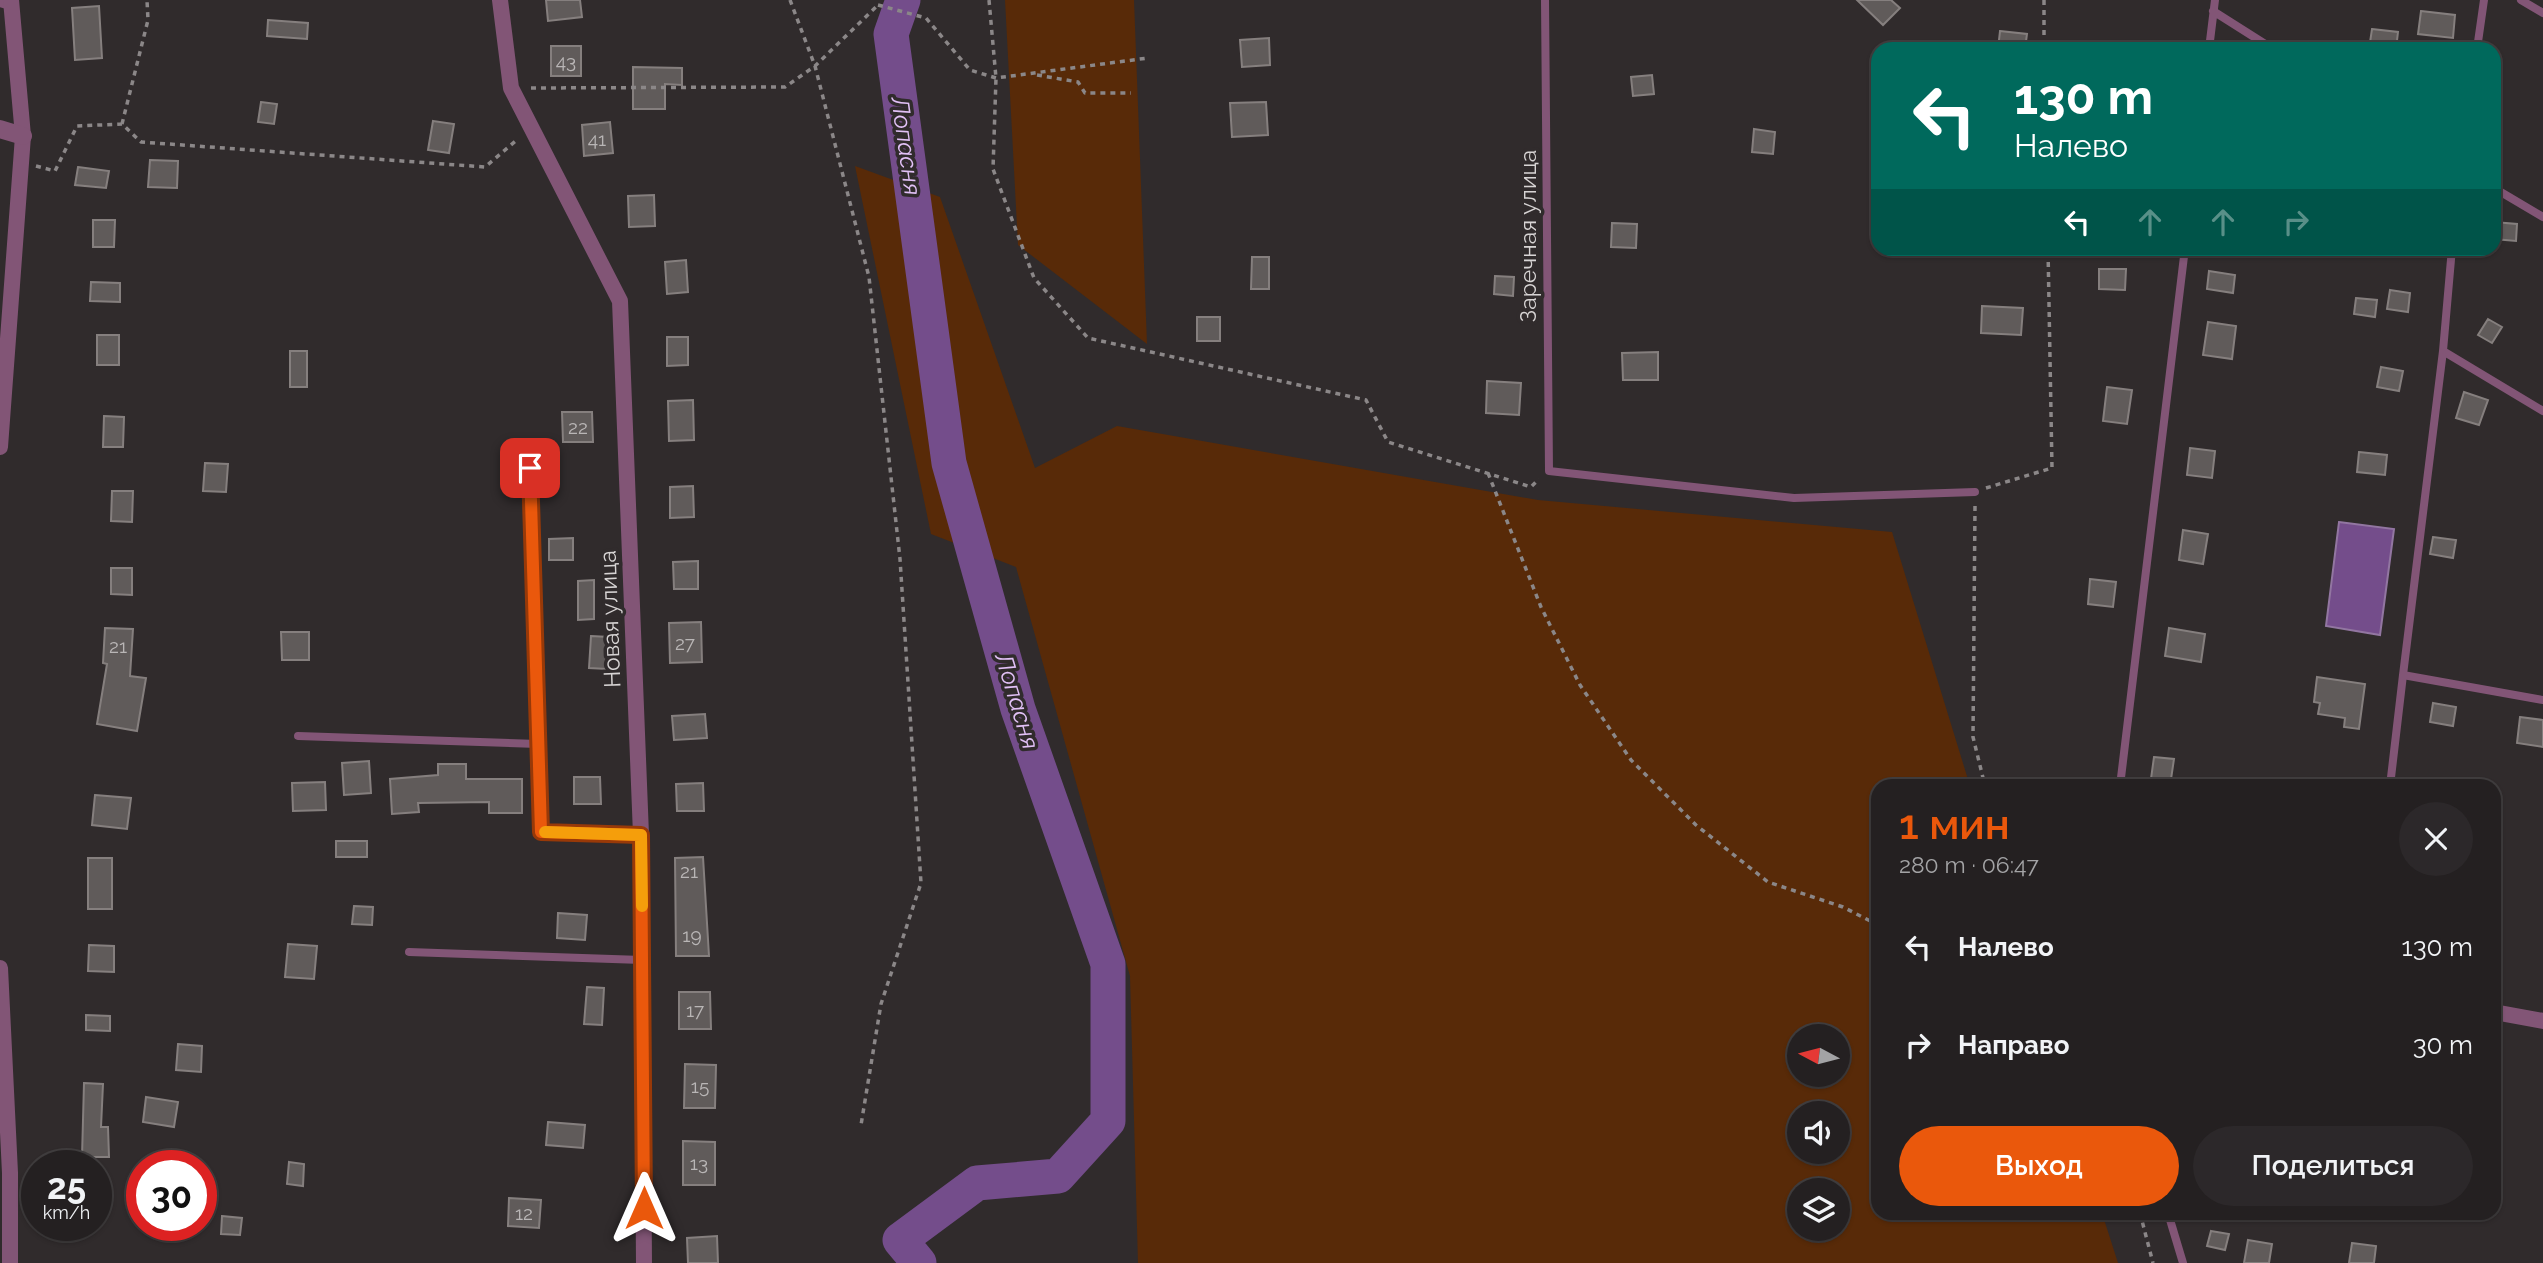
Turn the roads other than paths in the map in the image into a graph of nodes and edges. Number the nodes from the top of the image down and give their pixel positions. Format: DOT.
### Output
graph roads {
  1 [pos="500,0"];
  2 [pos="1545,0"];
  3 [pos="2214,0"];
  4 [pos="2484,0"];
  5 [pos="2521,0"];
  6 [pos="7,3"];
  7 [pos="2213,11"];
  8 [pos="2543,13"];
  9 [pos="2210,42"];
  10 [pos="2262,42"];
  11 [pos="2478,42"];
  12 [pos="0,129"];
  13 [pos="23,136"];
  14 [pos="2501,192"];
  15 [pos="2543,217"];
  16 [pos="2184,256"];
  17 [pos="2451,256"];
  18 [pos="2443,351"];
  19 [pos="2543,411"];
  20 [pos="0,447"];
  21 [pos="530,468"];
  22 [pos="1975,492"];
  23 [pos="2403,676"];
  24 [pos="2543,700"];
  25 [pos="298,736"];
  26 [pos="538,744"];
  27 [pos="2121,779"];
  28 [pos="2391,779"];
  29 [pos="641,835"];
  30 [pos="409,952"];
  31 [pos="642,960"];
  32 [pos="0,968"];
  33 [pos="2501,1013"];
  34 [pos="2543,1021"];
  35 [pos="2170,1220"];
  36 [pos="10,1263"];
  37 [pos="644,1263"];
  38 [pos="2183,1263"];
  1 -- 29 [label="street, Новая улица"];
  2 -- 22 [label="lane, Заречная улица"];
  3 -- 7 [label="lane"];
  4 -- 11 [label="lane"];
  5 -- 8 [label="lane"];
  6 -- 13 [label="street"];
  7 -- 9 [label="lane"];
  7 -- 10 [label="lane"];
  12 -- 13 [label="street"];
  13 -- 20 [label="street"];
  14 -- 15 [label="lane"];
  16 -- 27 [label="lane"];
  17 -- 18 [label="lane"];
  18 -- 19 [label="lane"];
  18 -- 23 [label="lane"];
  21 -- 26 [label="lane"];
  23 -- 24 [label="lane"];
  23 -- 28 [label="lane"];
  25 -- 26 [label="lane"];
  26 -- 29 [label="lane"];
  29 -- 31 [label="street, Новая улица"];
  30 -- 31 [label="lane"];
  31 -- 37 [label="street, Новая улица"];
  32 -- 36 [label="street"];
  33 -- 34 [label="street"];
  35 -- 38 [label="lane"];
}
